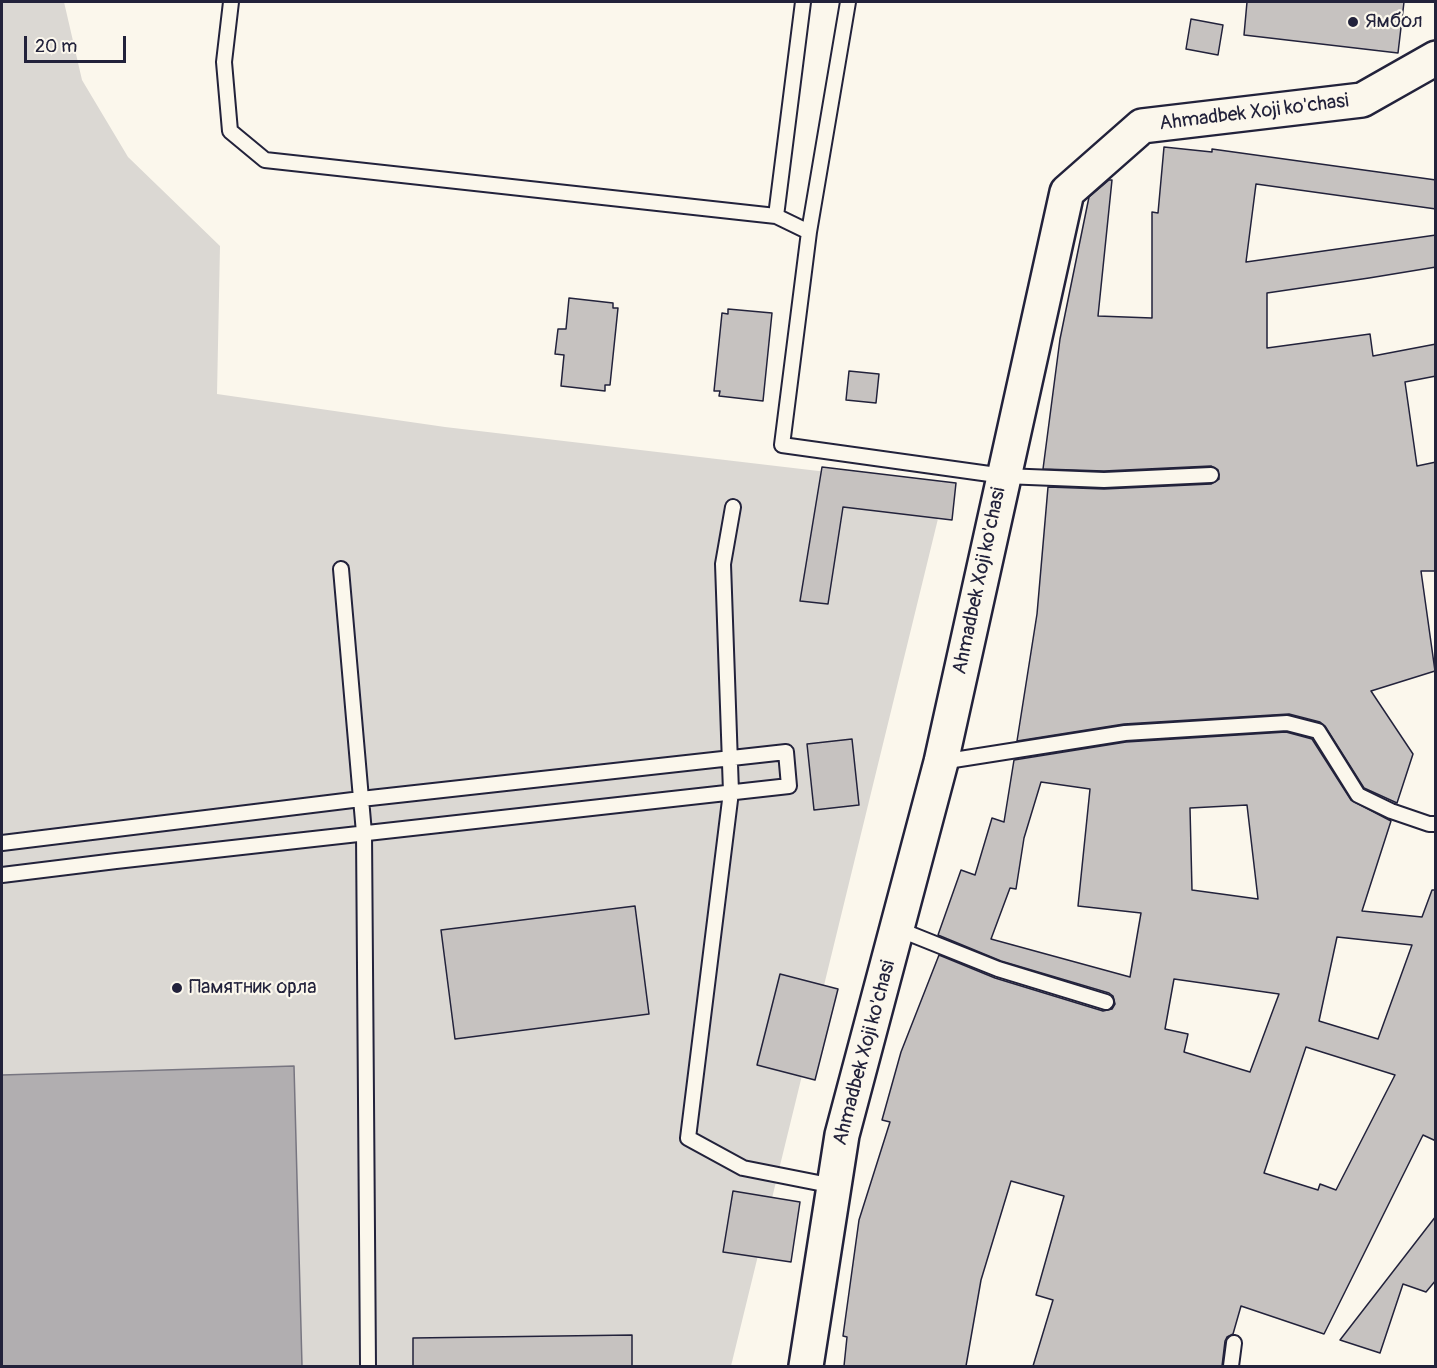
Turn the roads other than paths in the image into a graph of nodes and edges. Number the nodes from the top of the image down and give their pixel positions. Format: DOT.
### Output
graph roads {
  1 [pos="231,2"];
  2 [pos="803,2"];
  3 [pos="848,2"];
  4 [pos="1436,58"];
  5 [pos="776,216"];
  6 [pos="809,232"];
  7 [pos="1211,475"];
  8 [pos="1004,476"];
  9 [pos="733,507"];
  10 [pos="341,570"];
  11 [pos="730,758"];
  12 [pos="941,762"];
  13 [pos="731,792"];
  14 [pos="361,799"];
  15 [pos="1436,824"];
  16 [pos="364,833"];
  17 [pos="2,843"];
  18 [pos="2,876"];
  19 [pos="898,929"];
  20 [pos="1106,1002"];
  21 [pos="835,1186"];
  22 [pos="1234,1343"];
  23 [pos="368,1366"];
  24 [pos="806,1366"];
  25 [pos="1231,1366"];
  1 -- 5 [label="lane"];
  2 -- 5 [label="lane"];
  3 -- 6 [label="lane"];
  4 -- 8 [label="street, Ahmadbek Xoji ko'chasi"];
  5 -- 6 [label="lane"];
  6 -- 8 [label="lane"];
  7 -- 8 [label="lane"];
  8 -- 12 [label="street, Ahmadbek Xoji ko'chasi"];
  9 -- 11 [label="lane"];
  10 -- 14 [label="lane"];
  11 -- 13 [label="lane"];
  11 -- 13 [label="lane"];
  11 -- 14 [label="lane"];
  12 -- 15 [label="lane"];
  12 -- 19 [label="street, Ahmadbek Xoji ko'chasi"];
  13 -- 16 [label="lane"];
  13 -- 21 [label="lane"];
  14 -- 16 [label="lane"];
  14 -- 17 [label="lane"];
  16 -- 18 [label="lane"];
  16 -- 23 [label="lane"];
  19 -- 20 [label="lane"];
  19 -- 21 [label="street, Ahmadbek Xoji ko'chasi"];
  21 -- 24 [label="street, Ahmadbek Xoji ko'chasi"];
  22 -- 25 [label="lane"];
}
